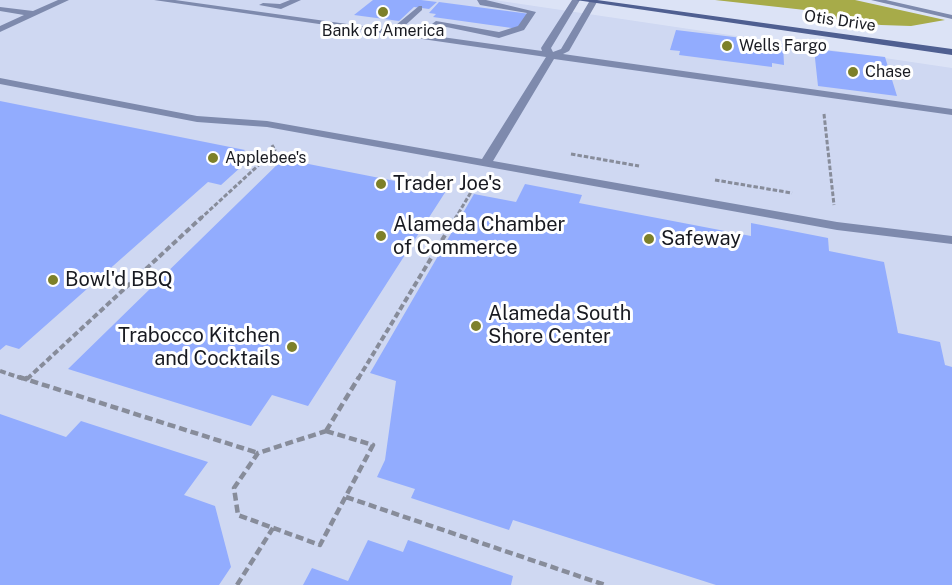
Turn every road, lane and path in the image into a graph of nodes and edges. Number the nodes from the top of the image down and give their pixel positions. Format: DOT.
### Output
graph roads {
  1 [pos="64,0"];
  2 [pos="158,0"];
  3 [pos="225,0"];
  4 [pos="297,0"];
  5 [pos="482,0"];
  6 [pos="578,0"];
  7 [pos="876,0"];
  8 [pos="592,2"];
  9 [pos="419,8"];
  10 [pos="0,9"];
  11 [pos="33,14"];
  12 [pos="952,17"];
  13 [pos="436,24"];
  14 [pos="453,28"];
  15 [pos="0,29"];
  16 [pos="392,33"];
  17 [pos="499,35"];
  18 [pos="442,40"];
  19 [pos="493,47"];
  20 [pos="952,52"];
  21 [pos="552,55"];
  22 [pos="0,81"];
  23 [pos="820,93"];
  24 [pos="952,112"];
  25 [pos="267,124"];
  26 [pos="571,154"];
  27 [pos="486,162"];
  28 [pos="639,166"];
  29 [pos="715,180"];
  30 [pos="792,193"];
  31 [pos="837,226"];
  32 [pos="952,240"];
  33 [pos="0,371"];
  34 [pos="25,380"];
  35 [pos="326,431"];
  36 [pos="258,453"];
  37 [pos="346,497"];
  38 [pos="273,528"];
  39 [pos="237,585"];
  40 [pos="605,585"];
  1 -- 11 [label="street"];
  2 -- 16 [label="street"];
  3 -- 4 [label="street"];
  5 -- 17 [label="street"];
  6 -- 8 [label="main road, Otis Drive"];
  6 -- 21 [label="street"];
  7 -- 12 [label="street"];
  8 -- 20 [label="main road, Otis Drive"];
  8 -- 21 [label="street"];
  9 -- 16 [label="street"];
  10 -- 11 [label="street"];
  11 -- 15 [label="street"];
  13 -- 14 [label="street"];
  14 -- 17 [label="street"];
  14 -- 18 [label="street"];
  16 -- 18 [label="street"];
  17 -- 19 [label="street"];
  18 -- 19 [label="street"];
  19 -- 21 [label="street"];
  21 -- 23 [label="street"];
  21 -- 27 [label="street"];
  22 -- 25 [label="street"];
  23 -- 24 [label="street"];
  23 -- 31 [label="path"];
  25 -- 27 [label="street"];
  25 -- 34 [label="path"];
  26 -- 28 [label="path"];
  27 -- 31 [label="street"];
  27 -- 35 [label="path"];
  29 -- 30 [label="path"];
  31 -- 32 [label="street"];
  33 -- 34 [label="path"];
  34 -- 36 [label="path"];
  35 -- 36 [label="path"];
  35 -- 37 [label="path"];
  36 -- 38 [label="path"];
  37 -- 38 [label="path"];
  37 -- 40 [label="path"];
  38 -- 39 [label="path"];
}
